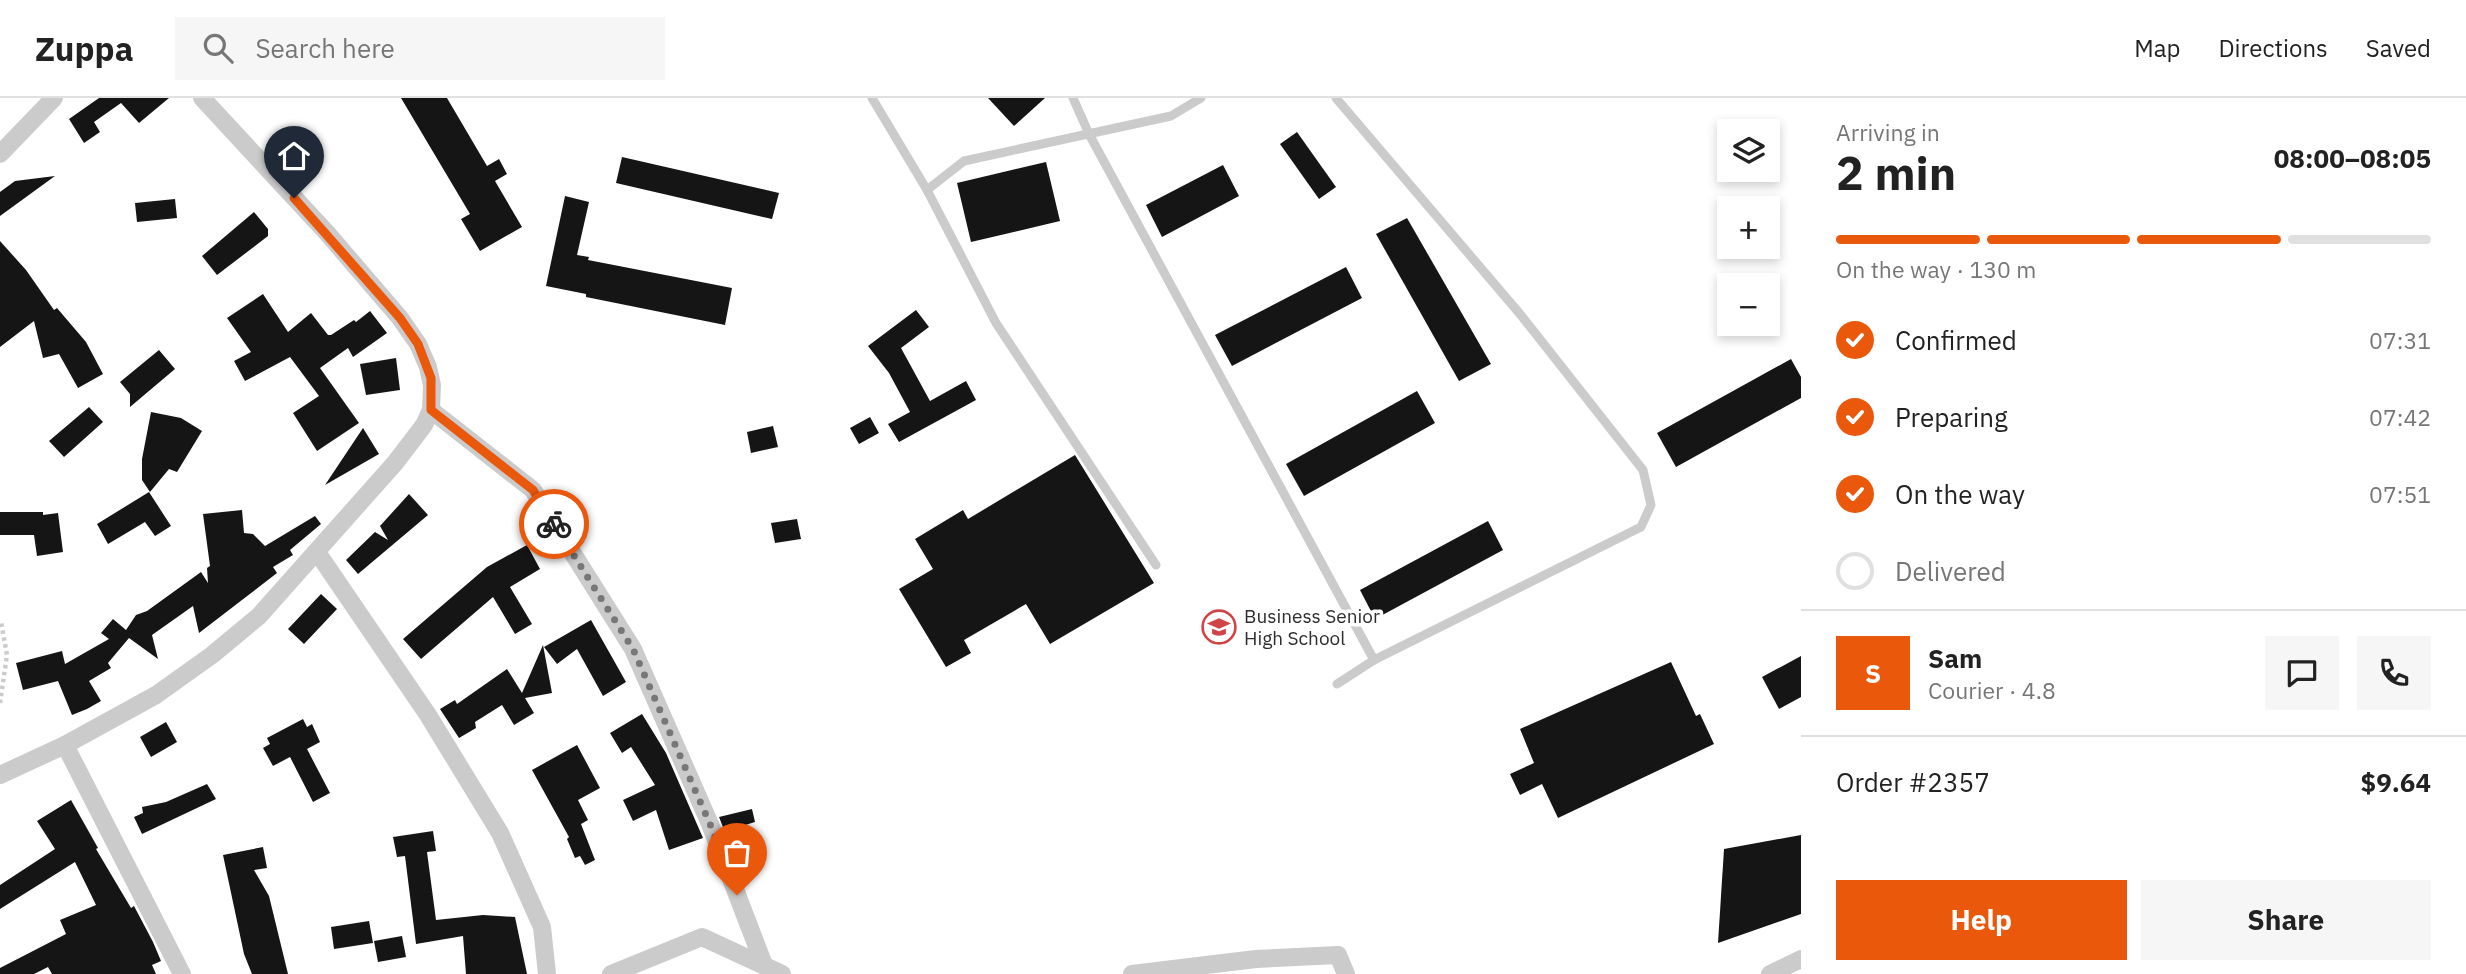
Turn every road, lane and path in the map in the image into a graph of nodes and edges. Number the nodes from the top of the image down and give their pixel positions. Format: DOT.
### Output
graph roads {
  1 [pos="54,98"];
  2 [pos="202,98"];
  3 [pos="872,98"];
  4 [pos="1073,98"];
  5 [pos="1201,98"];
  6 [pos="1336,98"];
  7 [pos="1089,134"];
  8 [pos="0,154"];
  9 [pos="927,190"];
  10 [pos="431,410"];
  11 [pos="317,552"];
  12 [pos="1156,565"];
  13 [pos="1,622"];
  14 [pos="1374,660"];
  15 [pos="1337,684"];
  16 [pos="0,702"];
  17 [pos="65,745"];
  18 [pos="0,775"];
  19 [pos="1801,958"];
  20 [pos="764,965"];
  21 [pos="182,974"];
  22 [pos="547,974"];
  23 [pos="611,974"];
  24 [pos="782,974"];
  25 [pos="1132,974"];
  26 [pos="1346,974"];
  27 [pos="1770,974"];
  1 -- 8 [label="street"];
  2 -- 10 [label="street"];
  3 -- 9 [label="lane"];
  4 -- 7 [label="lane"];
  5 -- 7 [label="lane"];
  6 -- 14 [label="lane"];
  7 -- 9 [label="lane"];
  7 -- 14 [label="lane"];
  9 -- 12 [label="lane"];
  10 -- 11 [label="street"];
  10 -- 20 [label="street"];
  11 -- 17 [label="street"];
  11 -- 22 [label="street"];
  13 -- 16 [label="path"];
  14 -- 15 [label="lane"];
  17 -- 18 [label="street"];
  17 -- 21 [label="street"];
  19 -- 27 [label="street"];
  20 -- 23 [label="street"];
  20 -- 24 [label="street"];
  25 -- 26 [label="street"];
}
